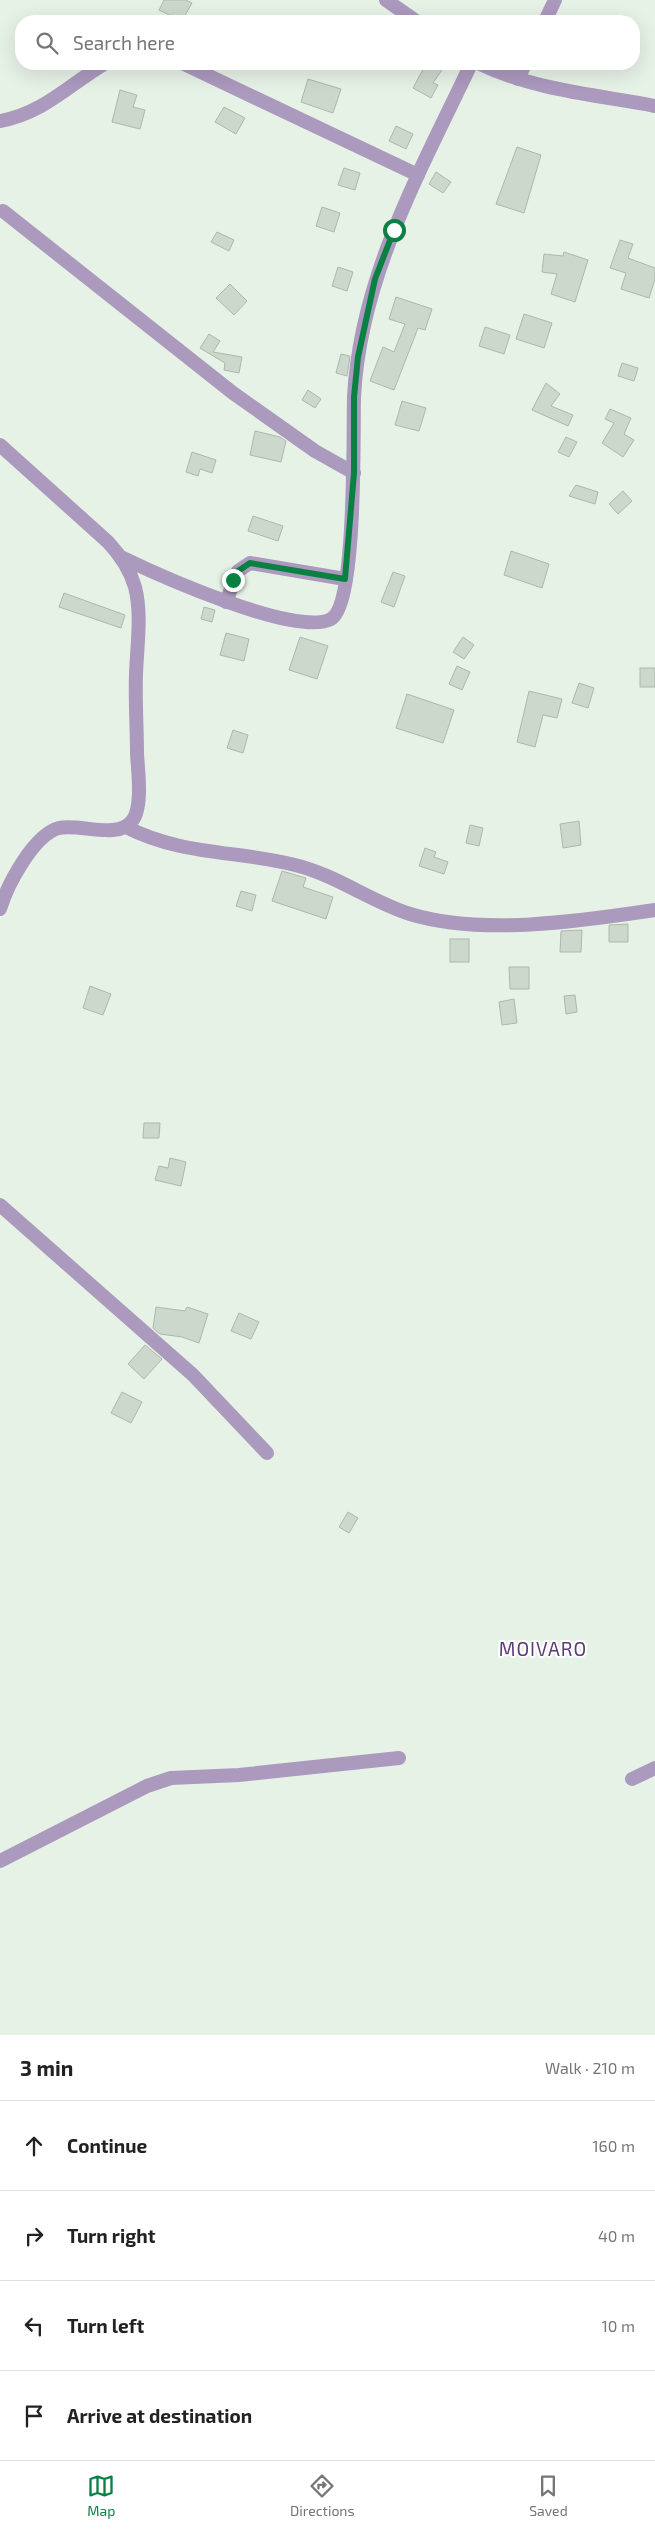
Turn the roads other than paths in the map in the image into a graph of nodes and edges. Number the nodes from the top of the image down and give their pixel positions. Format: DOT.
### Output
graph roads {
  1 [pos="386,0"];
  2 [pos="555,0"];
  3 [pos="407,15"];
  4 [pos="548,15"];
  5 [pos="95,70"];
  6 [pos="197,70"];
  7 [pos="468,70"];
  8 [pos="495,70"];
  9 [pos="522,70"];
  10 [pos="518,79"];
  11 [pos="655,106"];
  12 [pos="0,121"];
  13 [pos="418,175"];
  14 [pos="3,211"];
  15 [pos="0,445"];
  16 [pos="354,473"];
  17 [pos="121,557"];
  18 [pos="345,579"];
  19 [pos="226,602"];
  20 [pos="126,827"];
  21 [pos="0,909"];
  22 [pos="655,910"];
  23 [pos="0,1205"];
  24 [pos="267,1453"];
  25 [pos="399,1758"];
  26 [pos="655,1768"];
  27 [pos="632,1779"];
  28 [pos="0,1861"];
  1 -- 3 [label="street"];
  2 -- 4 [label="street"];
  5 -- 12 [label="street"];
  6 -- 13 [label="street"];
  7 -- 13 [label="street"];
  8 -- 10 [label="street"];
  9 -- 10 [label="street"];
  10 -- 11 [label="street"];
  13 -- 16 [label="street"];
  14 -- 16 [label="street"];
  15 -- 17 [label="street"];
  16 -- 18 [label="street"];
  17 -- 19 [label="street"];
  17 -- 20 [label="street"];
  18 -- 19 [label="street"];
  18 -- 19 [label="street"];
  20 -- 21 [label="street"];
  20 -- 22 [label="street"];
  23 -- 24 [label="street"];
  25 -- 28 [label="street"];
  26 -- 27 [label="street"];
}
